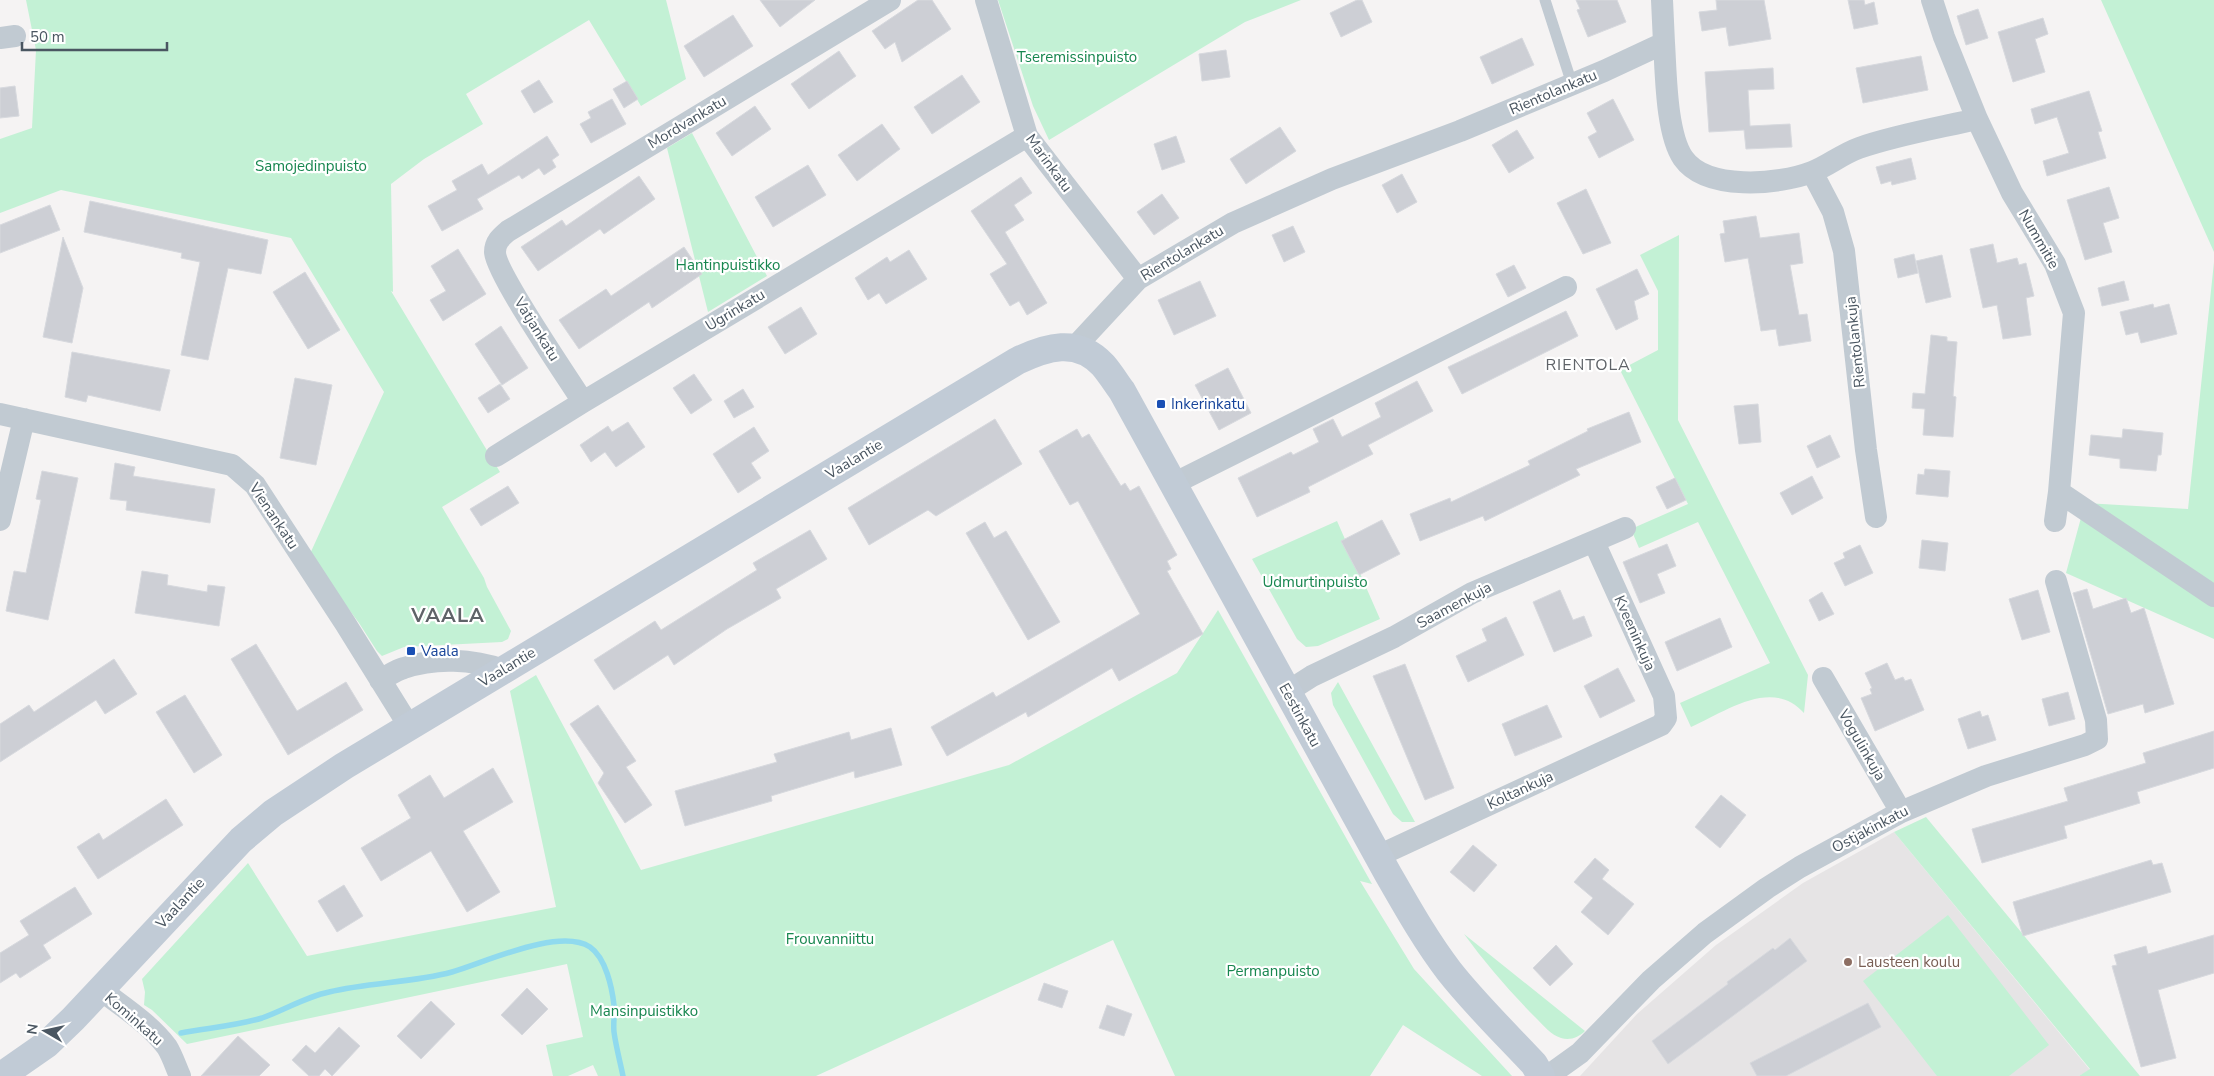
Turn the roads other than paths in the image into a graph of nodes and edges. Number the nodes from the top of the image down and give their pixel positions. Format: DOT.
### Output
graph roads {
  1 [pos="890,0"];
  2 [pos="986,0"];
  3 [pos="1545,0"];
  4 [pos="1662,0"];
  5 [pos="1932,0"];
  6 [pos="1664,43"];
  7 [pos="1572,84"];
  8 [pos="1977,118"];
  9 [pos="1026,136"];
  10 [pos="1812,172"];
  11 [pos="495,254"];
  12 [pos="1138,278"];
  13 [pos="1566,287"];
  14 [pos="1074,348"];
  15 [pos="583,402"];
  16 [pos="0,414"];
  17 [pos="24,419"];
  18 [pos="496,456"];
  19 [pos="1173,484"];
  20 [pos="2058,492"];
  21 [pos="1876,518"];
  22 [pos="0,520"];
  23 [pos="2055,521"];
  24 [pos="1625,528"];
  25 [pos="1594,542"];
  26 [pos="2056,581"];
  27 [pos="2214,596"];
  28 [pos="503,670"];
  29 [pos="1823,678"];
  30 [pos="380,680"];
  31 [pos="1287,692"];
  32 [pos="1662,725"];
  33 [pos="409,726"];
  34 [pos="1901,812"];
  35 [pos="1378,856"];
  36 [pos="101,990"];
  37 [pos="1,1075"];
  38 [pos="180,1076"];
  39 [pos="1541,1076"];
  40 [pos="1548,1076"];
  1 -- 11 [label="street, Mordvankatu"];
  2 -- 9 [label="street, Marinkatu"];
  3 -- 7 [label="lane"];
  4 -- 6 [label="street"];
  5 -- 8 [label="street, Nummitie"];
  6 -- 7 [label="street, Rientolankatu"];
  6 -- 10 [label="street"];
  7 -- 12 [label="street, Rientolankatu"];
  8 -- 10 [label="street"];
  8 -- 20 [label="street, Nummitie"];
  9 -- 12 [label="street, Marinkatu"];
  9 -- 15 [label="street, Ugrinkatu"];
  10 -- 21 [label="street, Rientolankuja"];
  11 -- 15 [label="street, Vatjankatu"];
  12 -- 14 [label="street, Rientolankatu"];
  13 -- 19 [label="street"];
  14 -- 19 [label="street, Eestinkatu"];
  14 -- 28 [label="street, Vaalantie"];
  15 -- 18 [label="street, Ugrinkatu"];
  16 -- 17 [label="street, Vienankatu"];
  17 -- 22 [label="street"];
  17 -- 30 [label="street, Vienankatu"];
  19 -- 31 [label="street, Eestinkatu"];
  20 -- 23 [label="street, Nummitie"];
  20 -- 27 [label="street"];
  24 -- 25 [label="street, Saamenkuja"];
  25 -- 31 [label="street, Saamenkuja"];
  25 -- 32 [label="street, Kveeninkuja"];
  26 -- 34 [label="street, Ostjakinkatu"];
  28 -- 30 [label="street"];
  28 -- 33 [label="street, Vaalantie"];
  29 -- 34 [label="street, Vogulinkuja"];
  30 -- 33 [label="street, Vienankatu"];
  31 -- 35 [label="street, Eestinkatu"];
  32 -- 35 [label="street, Koltankuja"];
  33 -- 36 [label="street, Vaalantie"];
  34 -- 40 [label="street, Ostjakinkatu"];
  35 -- 39 [label="street, Eestinkatu"];
  36 -- 37 [label="street, Vaalantie"];
  36 -- 38 [label="street, Kominkatu"];
}
